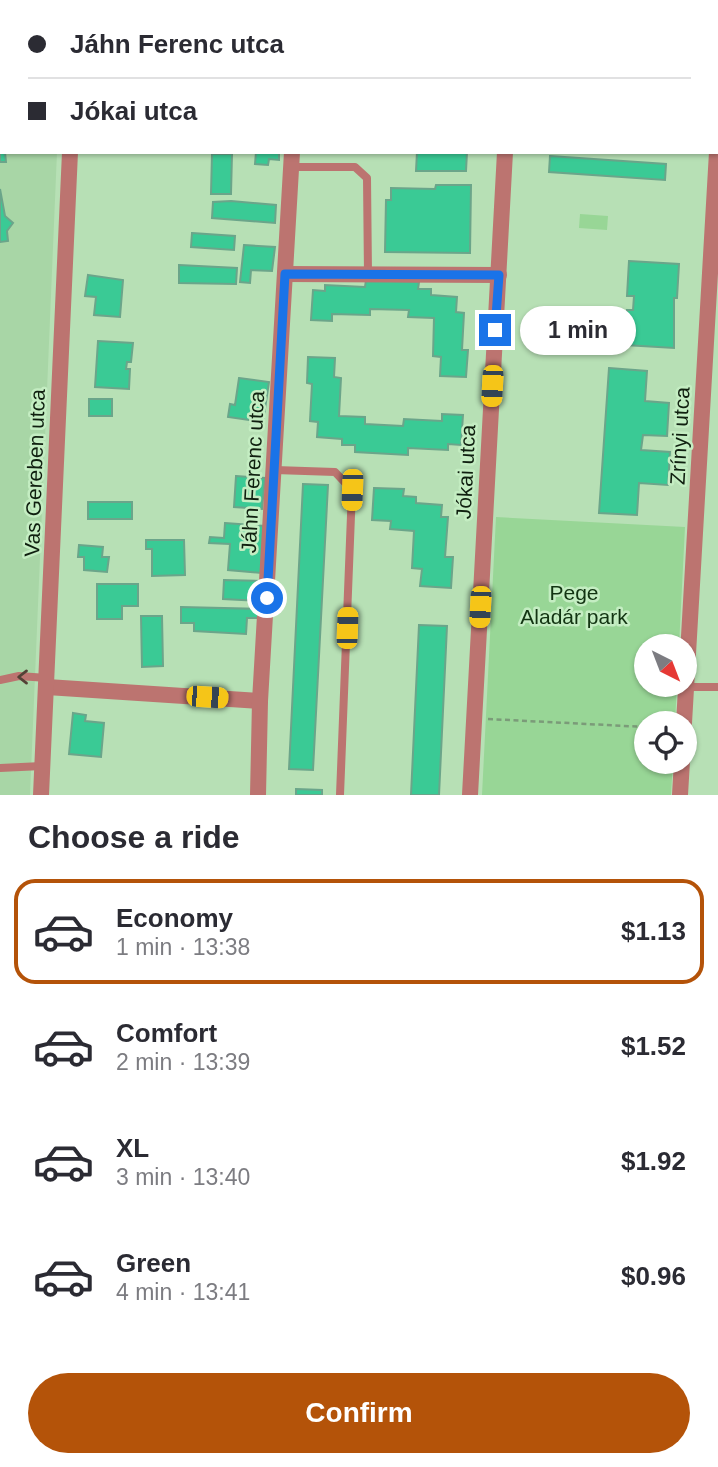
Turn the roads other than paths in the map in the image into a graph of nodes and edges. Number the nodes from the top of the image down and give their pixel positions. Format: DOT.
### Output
graph roads {
  1 [pos="70,154"];
  2 [pos="505,154"];
  3 [pos="717,154"];
  4 [pos="292,159"];
  5 [pos="285,274"];
  6 [pos="368,274"];
  7 [pos="499,275"];
  8 [pos="275,470"];
  9 [pos="690,634"];
  10 [pos="0,680"];
  11 [pos="47,682"];
  12 [pos="697,687"];
  13 [pos="718,687"];
  14 [pos="260,701"];
  15 [pos="43,766"];
  16 [pos="0,768"];
  17 [pos="681,774"];
  18 [pos="41,795"];
  19 [pos="258,795"];
  20 [pos="340,795"];
  21 [pos="470,795"];
  22 [pos="680,795"];
  1 -- 11 [label="street, Vas Gereben utca"];
  2 -- 7 [label="street, Jókai utca"];
  3 -- 9 [label="street, Zrínyi utca"];
  4 -- 5 [label="street, Jáhn Ferenc utca"];
  4 -- 6 [label="lane"];
  5 -- 6 [label="street"];
  5 -- 8 [label="street, Jáhn Ferenc utca"];
  6 -- 7 [label="street"];
  7 -- 21 [label="street, Jókai utca"];
  8 -- 14 [label="street, Jáhn Ferenc utca"];
  8 -- 20 [label="lane"];
  11 -- 10 [label="lane, one-way"];
  11 -- 14 [label="street"];
  11 -- 15 [label="street, Vas Gereben utca"];
  12 -- 13 [label="lane"];
  14 -- 19 [label="street, Jáhn Ferenc utca"];
  15 -- 16 [label="lane"];
  15 -- 18 [label="street, Vas Gereben utca"];
  17 -- 22 [label="street"];
}
